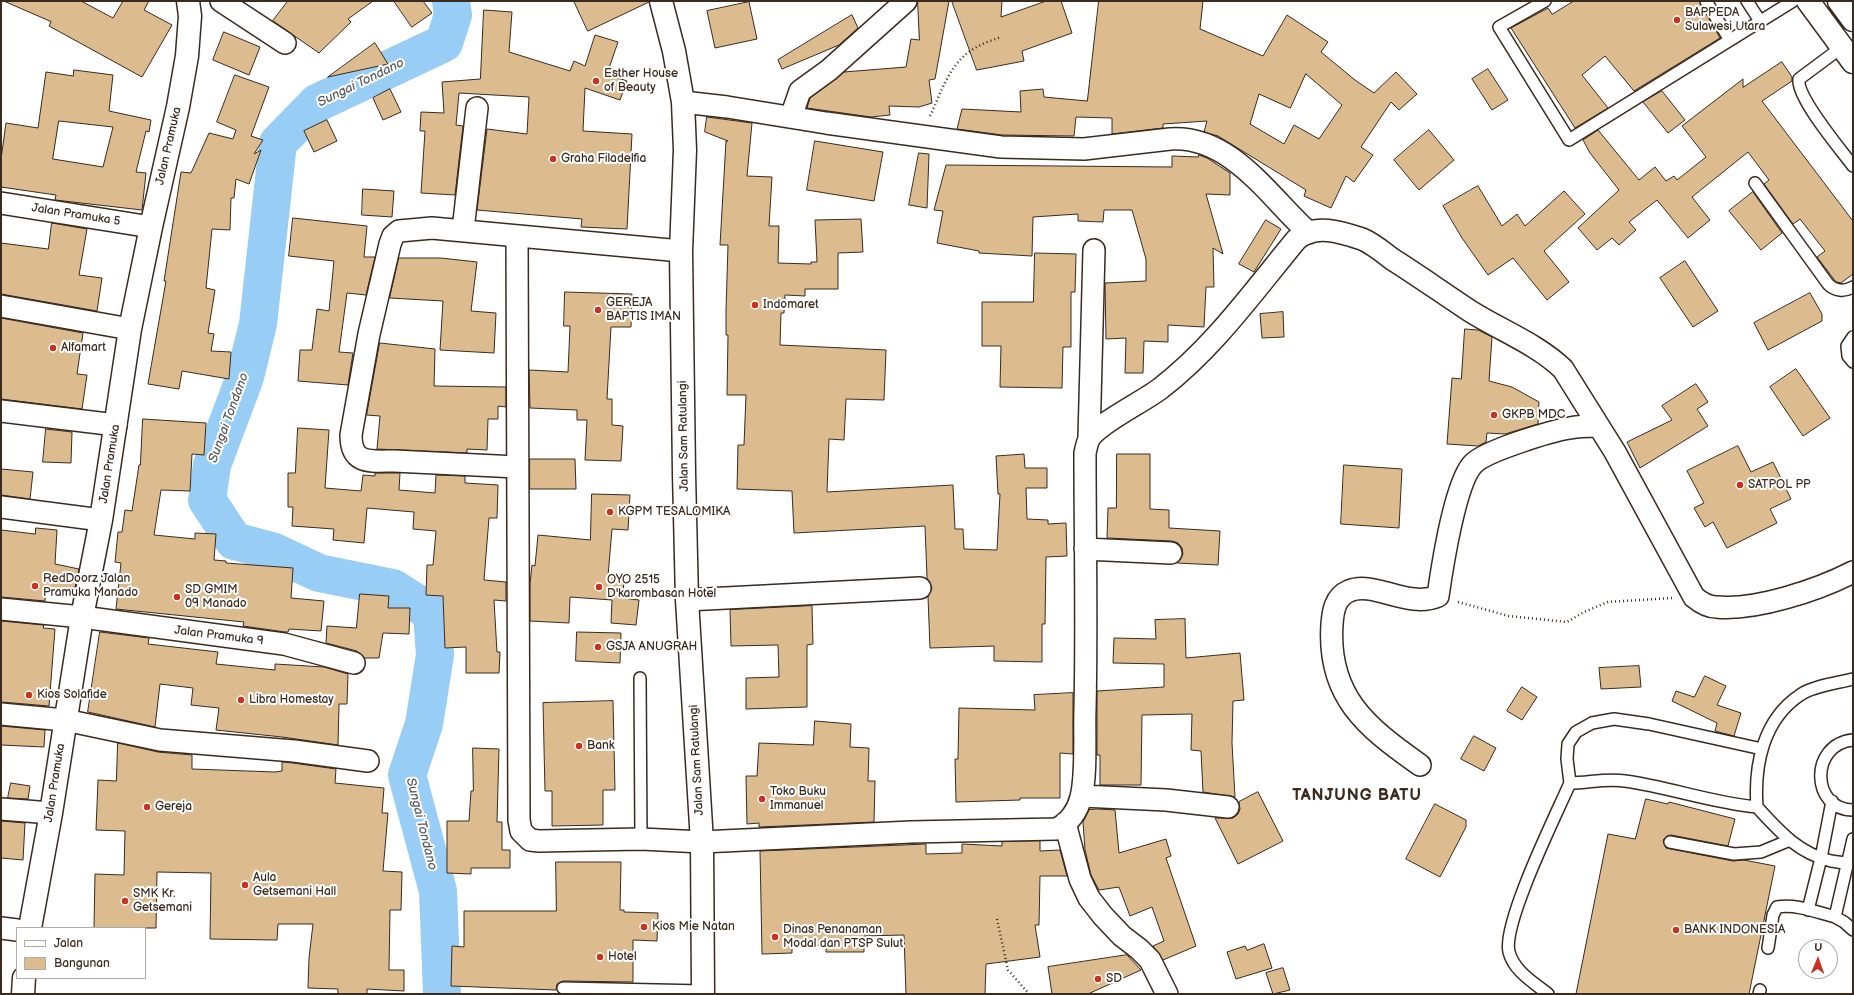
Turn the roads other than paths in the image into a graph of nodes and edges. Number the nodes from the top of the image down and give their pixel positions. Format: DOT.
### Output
graph roads {
  1 [pos="188,1"];
  2 [pos="221,1"];
  3 [pos="661,1"];
  4 [pos="906,1"];
  5 [pos="1545,1"];
  6 [pos="1706,1"];
  7 [pos="1747,1"];
  8 [pos="1793,1"];
  9 [pos="1808,1"];
  10 [pos="1839,1"];
  11 [pos="1853,20"];
  12 [pos="1760,21"];
  13 [pos="1730,40"];
  14 [pos="285,43"];
  15 [pos="1847,54"];
  16 [pos="683,102"];
  17 [pos="477,108"];
  18 [pos="791,117"];
  19 [pos="1853,166"];
  20 [pos="1755,183"];
  21 [pos="1,202"];
  22 [pos="151,227"];
  23 [pos="463,230"];
  24 [pos="1309,233"];
  25 [pos="516,236"];
  26 [pos="1094,250"];
  27 [pos="681,251"];
  28 [pos="1853,287"];
  29 [pos="1,306"];
  30 [pos="130,329"];
  31 [pos="1853,337"];
  32 [pos="1853,362"];
  33 [pos="1,411"];
  34 [pos="116,425"];
  35 [pos="1597,426"];
  36 [pos="1089,438"];
  37 [pos="517,467"];
  38 [pos="1,506"];
  39 [pos="102,520"];
  40 [pos="1085,549"];
  41 [pos="1171,553"];
  42 [pos="1853,572"];
  43 [pos="920,588"];
  44 [pos="688,600"];
  45 [pos="1,609"];
  46 [pos="82,617"];
  47 [pos="354,663"];
  48 [pos="640,678"];
  49 [pos="1853,679"];
  50 [pos="1,714"];
  51 [pos="65,720"];
  52 [pos="1852,739"];
  53 [pos="1762,749"];
  54 [pos="368,761"];
  55 [pos="1420,765"];
  56 [pos="1570,783"];
  57 [pos="1082,796"];
  58 [pos="1832,801"];
  59 [pos="1228,807"];
  60 [pos="1757,807"];
  61 [pos="1,809"];
  62 [pos="1853,810"];
  63 [pos="51,813"];
  64 [pos="1065,823"];
  65 [pos="641,839"];
  66 [pos="1853,839"];
  67 [pos="1790,840"];
  68 [pos="702,842"];
  69 [pos="1670,842"];
  70 [pos="1821,858"];
  71 [pos="1850,864"];
  72 [pos="1808,910"];
  73 [pos="1835,917"];
  74 [pos="30,927"];
  75 [pos="1,928"];
  76 [pos="16,930"];
  77 [pos="1853,930"];
  78 [pos="1768,948"];
  79 [pos="24,979"];
  80 [pos="563,988"];
  81 [pos="703,993"];
  82 [pos="23,994"];
  83 [pos="1167,994"];
  84 [pos="1548,994"];
  1 -- 22 [label="street, Jalan Pramuka"];
  2 -- 14 [label="street"];
  3 -- 16 [label="street, Jalan Sam Ratulangi"];
  4 -- 18 [label="street"];
  5 -- 13 [label="lane"];
  6 -- 13 [label="lane"];
  7 -- 12 [label="lane"];
  8 -- 12 [label="lane"];
  9 -- 15 [label="street"];
  10 -- 11 [label="street"];
  12 -- 13 [label="lane"];
  15 -- 19 [label="lane"];
  16 -- 18 [label="street"];
  16 -- 27 [label="street, Jalan Sam Ratulangi"];
  17 -- 23 [label="street"];
  18 -- 24 [label="street"];
  20 -- 28 [label="lane"];
  21 -- 22 [label="street, Jalan Pramuka 5"];
  22 -- 30 [label="street, Jalan Pramuka"];
  23 -- 25 [label="street"];
  23 -- 37 [label="street"];
  24 -- 35 [label="street"];
  24 -- 36 [label="street"];
  25 -- 27 [label="street"];
  25 -- 37 [label="street"];
  26 -- 36 [label="street"];
  27 -- 44 [label="street, Jalan Sam Ratulangi"];
  29 -- 30 [label="street"];
  30 -- 34 [label="street, Jalan Pramuka"];
  31 -- 32 [label="lane"];
  33 -- 34 [label="street"];
  34 -- 39 [label="street, Jalan Pramuka"];
  35 -- 42 [label="street"];
  35 -- 55 [label="street"];
  36 -- 40 [label="street"];
  37 -- 65 [label="street"];
  38 -- 39 [label="street"];
  39 -- 46 [label="street, Jalan Pramuka"];
  40 -- 41 [label="street"];
  40 -- 57 [label="street"];
  43 -- 44 [label="street"];
  44 -- 68 [label="street, Jalan Sam Ratulangi"];
  45 -- 46 [label="street, Jalan Pramuka 9"];
  46 -- 47 [label="street, Jalan Pramuka 9"];
  46 -- 51 [label="street, Jalan Pramuka"];
  48 -- 65 [label="lane"];
  49 -- 53 [label="lane"];
  50 -- 51 [label="street"];
  51 -- 54 [label="street"];
  51 -- 63 [label="street, Jalan Pramuka"];
  52 -- 58 [label="lane"];
  53 -- 56 [label="lane"];
  53 -- 60 [label="lane"];
  56 -- 60 [label="lane"];
  56 -- 84 [label="lane"];
  57 -- 59 [label="street"];
  57 -- 64 [label="street"];
  58 -- 62 [label="lane"];
  58 -- 70 [label="lane"];
  60 -- 67 [label="lane"];
  61 -- 63 [label="street"];
  63 -- 74 [label="street, Jalan Pramuka"];
  64 -- 68 [label="street"];
  64 -- 83 [label="street"];
  65 -- 68 [label="street"];
  66 -- 71 [label="lane"];
  67 -- 69 [label="lane"];
  67 -- 70 [label="lane"];
  68 -- 81 [label="street, Jalan Sam Ratulangi"];
  70 -- 71 [label="lane"];
  70 -- 72 [label="lane"];
  71 -- 73 [label="lane"];
  72 -- 73 [label="lane"];
  72 -- 78 [label="lane"];
  73 -- 77 [label="lane"];
  75 -- 76 [label="street"];
  79 -- 82 [label="street"];
  80 -- 81 [label="lane"];
}
